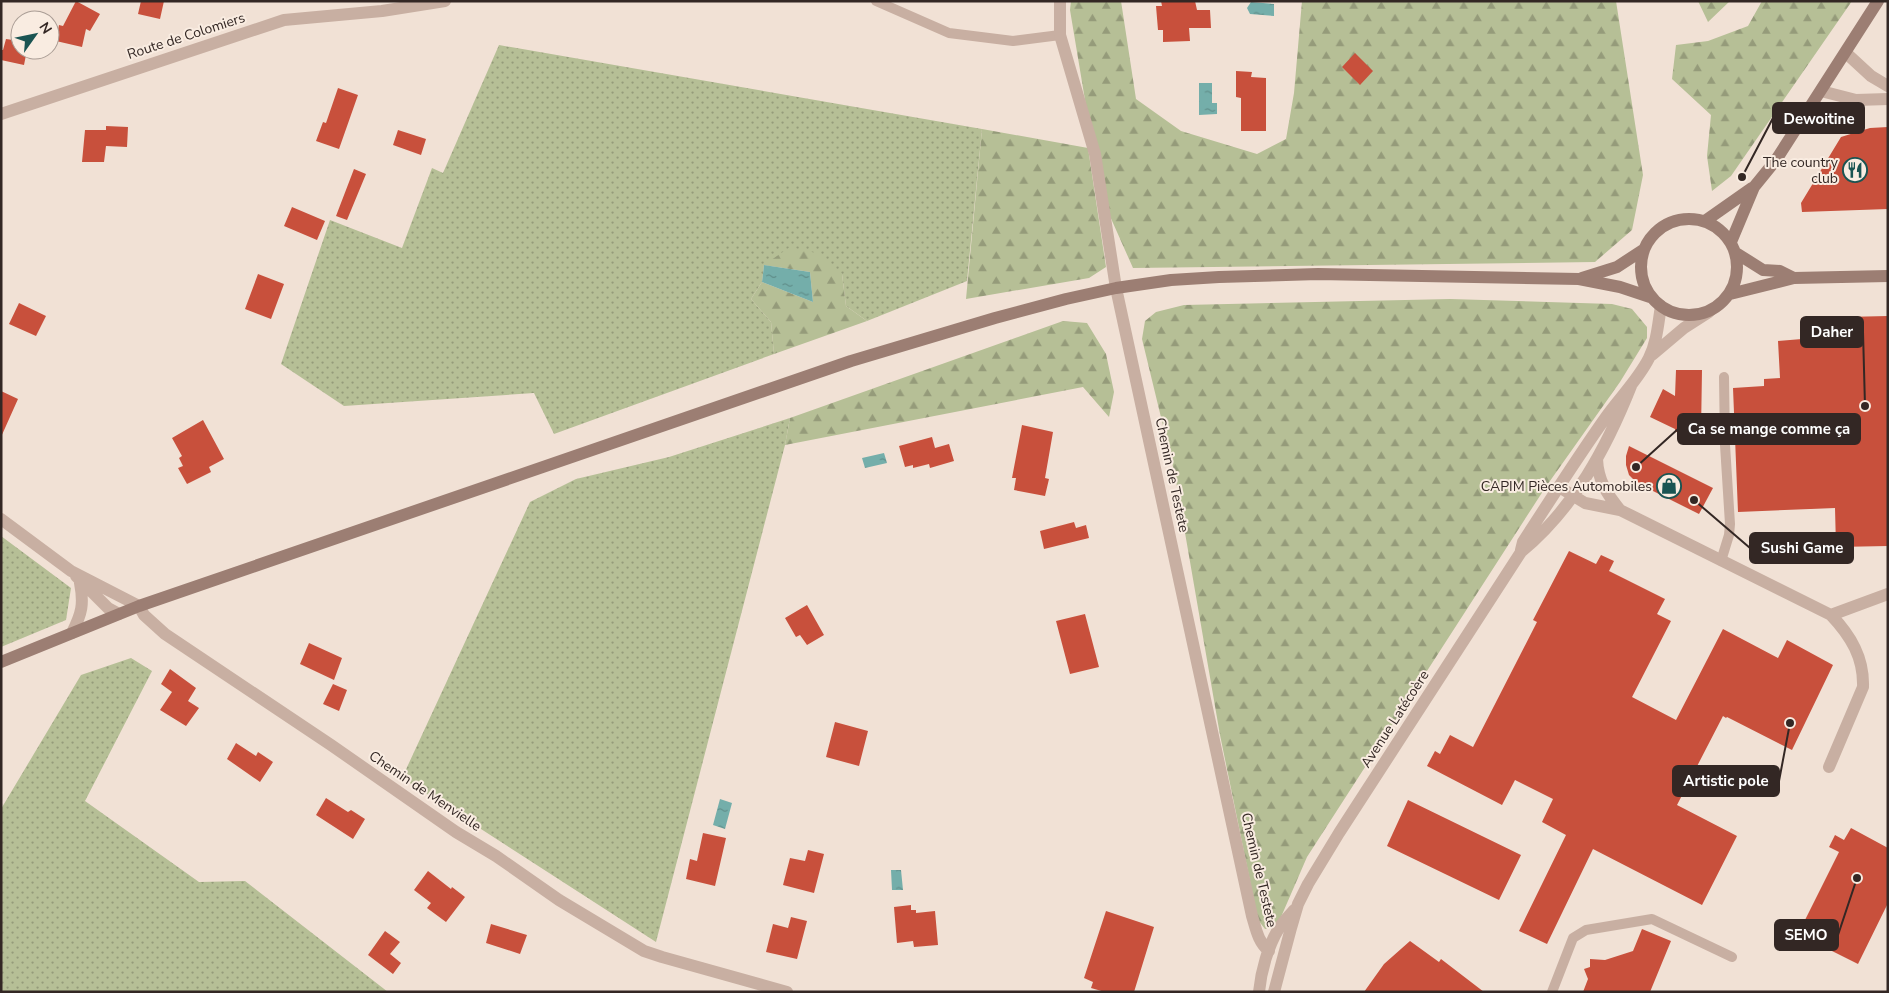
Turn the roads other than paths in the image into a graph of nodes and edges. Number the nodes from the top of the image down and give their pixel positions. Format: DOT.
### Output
graph roads {
  1 [pos="445,1"];
  2 [pos="876,1"];
  3 [pos="1060,1"];
  4 [pos="1878,1"];
  5 [pos="1060,35"];
  6 [pos="1846,53"];
  7 [pos="1888,86"];
  8 [pos="1821,91"];
  9 [pos="1888,99"];
  10 [pos="1,114"];
  11 [pos="1754,187"];
  12 [pos="1705,221"];
  13 [pos="1733,247"];
  14 [pos="1643,250"];
  15 [pos="1888,276"];
  16 [pos="1794,278"];
  17 [pos="1580,279"];
  18 [pos="1116,288"];
  19 [pos="1730,294"];
  20 [pos="1650,297"];
  21 [pos="1661,306"];
  22 [pos="1709,312"];
  23 [pos="1649,358"];
  24 [pos="1724,377"];
  25 [pos="1631,386"];
  26 [pos="1597,459"];
  27 [pos="1559,487"];
  28 [pos="1574,496"];
  29 [pos="1620,510"];
  30 [pos="1,518"];
  31 [pos="1521,552"];
  32 [pos="1721,561"];
  33 [pos="71,570"];
  34 [pos="80,583"];
  35 [pos="1888,594"];
  36 [pos="139,606"];
  37 [pos="119,614"];
  38 [pos="1831,615"];
  39 [pos="72,632"];
  40 [pos="1,662"];
  41 [pos="1829,766"];
  42 [pos="1298,904"];
  43 [pos="1270,951"];
  44 [pos="1732,956"];
  45 [pos="787,992"];
  46 [pos="1259,992"];
  47 [pos="1274,992"];
  48 [pos="1552,992"];
  1 -- 10 [label="street, Route de Colomiers"];
  2 -- 5 [label="lane"];
  3 -- 5 [label="street, Chemin de Testete"];
  4 -- 6 [label="main road"];
  5 -- 18 [label="street, Chemin de Testete"];
  6 -- 7 [label="street"];
  6 -- 8 [label="main road"];
  8 -- 9 [label="street"];
  8 -- 11 [label="main road"];
  11 -- 12 [label="main road"];
  11 -- 13 [label="main road"];
  12 -- 13 [label="main road"];
  12 -- 14 [label="main road"];
  13 -- 16 [label="main road"];
  13 -- 19 [label="main road"];
  14 -- 17 [label="main road"];
  14 -- 20 [label="main road"];
  15 -- 16 [label="main road"];
  16 -- 19 [label="main road"];
  17 -- 18 [label="main road"];
  17 -- 20 [label="main road"];
  18 -- 36 [label="main road"];
  18 -- 43 [label="street, Chemin de Testete"];
  19 -- 22 [label="main road"];
  20 -- 21 [label="main road"];
  21 -- 22 [label="main road"];
  21 -- 23 [label="street, Avenue Latécoère"];
  22 -- 23 [label="street, Avenue Latécoère"];
  23 -- 25 [label="street, Avenue Latécoère"];
  24 -- 32 [label="lane"];
  25 -- 26 [label="street, Avenue Latécoère"];
  25 -- 27 [label="street, Avenue Latécoère"];
  26 -- 28 [label="street, Avenue Latécoère"];
  26 -- 29 [label="street"];
  27 -- 28 [label="street"];
  27 -- 31 [label="street, Avenue Latécoère"];
  28 -- 29 [label="street"];
  28 -- 31 [label="street, Avenue Latécoère"];
  29 -- 32 [label="street"];
  30 -- 33 [label="street, Chemin de Menvielle"];
  31 -- 42 [label="street, Avenue Latécoère"];
  32 -- 38 [label="street"];
  33 -- 34 [label="street, Chemin de Menvielle"];
  33 -- 36 [label="street, Chemin de Menvielle"];
  34 -- 37 [label="street, Chemin de Menvielle"];
  34 -- 39 [label="street, Chemin de Menvielle"];
  35 -- 38 [label="street"];
  36 -- 37 [label="main road"];
  36 -- 45 [label="street, Chemin de Menvielle"];
  37 -- 39 [label="main road"];
  38 -- 41 [label="street"];
  39 -- 40 [label="main road"];
  42 -- 43 [label="street, Avenue Latécoère"];
  42 -- 47 [label="street, Avenue Latécoère"];
  43 -- 46 [label="street, Avenue Latécoère"];
  44 -- 48 [label="lane"];
}
